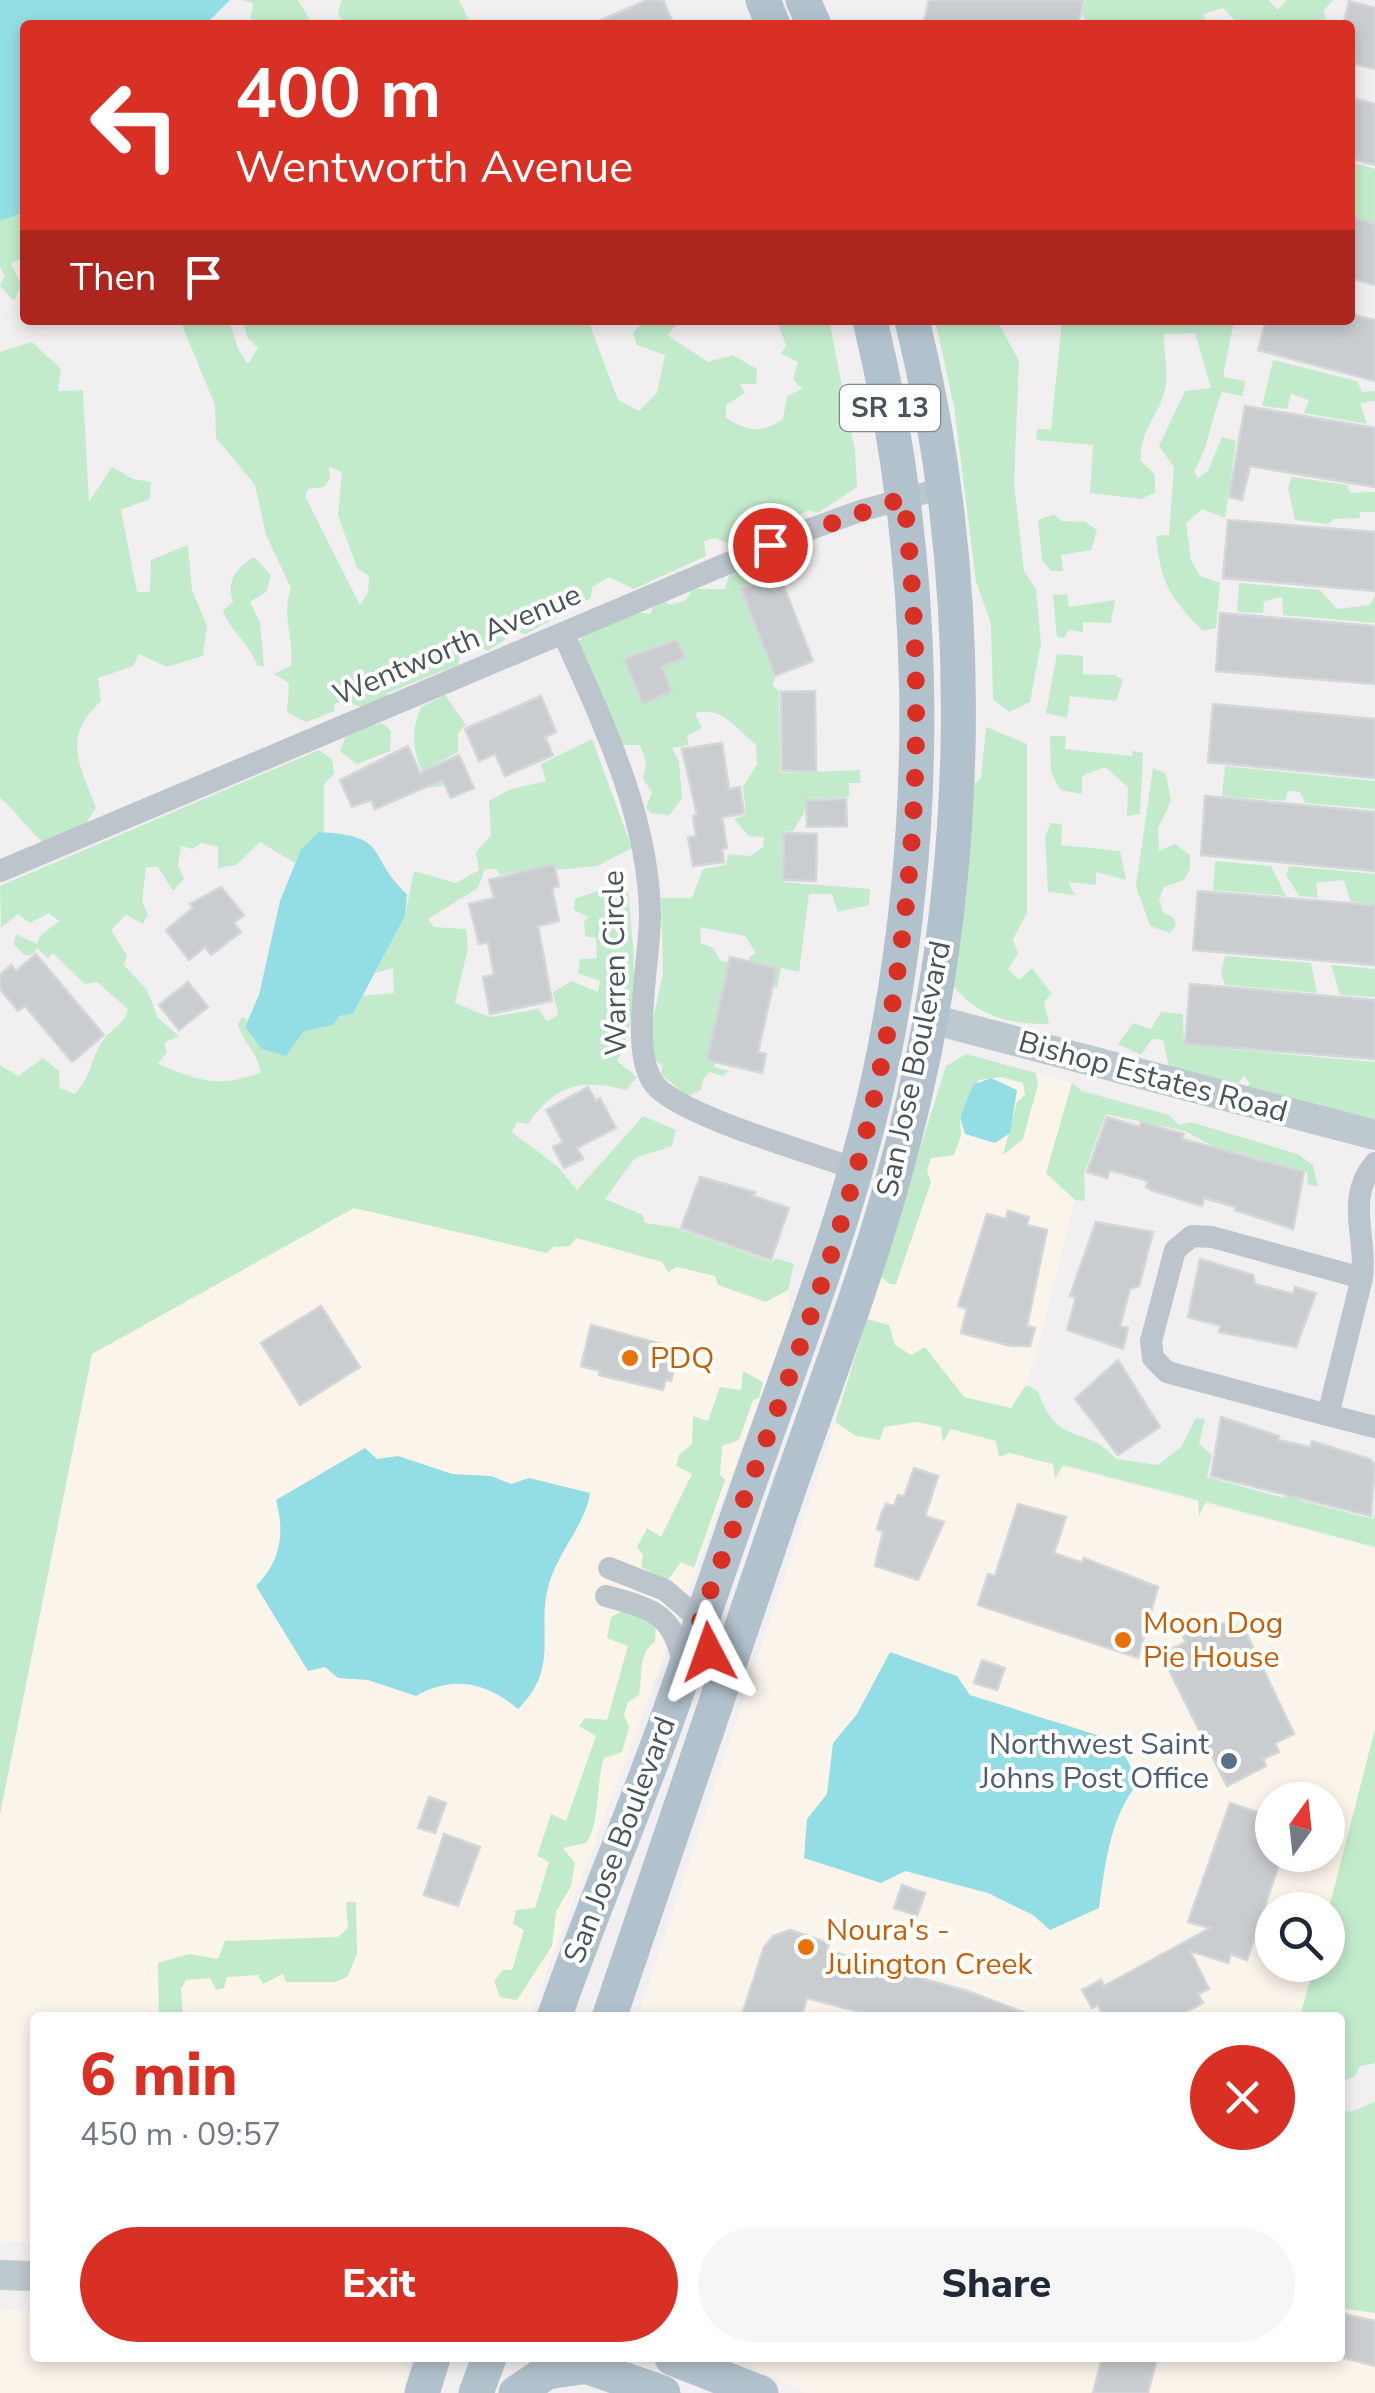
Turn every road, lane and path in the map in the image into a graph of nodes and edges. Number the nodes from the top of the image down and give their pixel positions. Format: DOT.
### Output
graph roads {
  1 [pos="871,325"];
  2 [pos="913,325"];
  3 [pos="943,488"];
  4 [pos="904,498"];
  5 [pos="562,632"];
  6 [pos="914,811"];
  7 [pos="0,871"];
  8 [pos="931,1019"];
  9 [pos="1375,1135"];
  10 [pos="1375,1163"];
  11 [pos="856,1169"];
  12 [pos="1367,1262"];
  13 [pos="864,1270"];
  14 [pos="1328,1415"];
  15 [pos="1375,1427"];
  16 [pos="753,1471"];
  17 [pos="609,1568"];
  18 [pos="606,1596"];
  19 [pos="700,1620"];
  20 [pos="740,1633"];
  21 [pos="684,1666"];
  22 [pos="696,1764"];
  23 [pos="585,1930"];
  24 [pos="541,2012"];
  25 [pos="556,2012"];
  26 [pos="611,2012"];
  27 [pos="0,2275"];
  28 [pos="30,2276"];
  29 [pos="415,2362"];
  30 [pos="432,2362"];
  31 [pos="488,2362"];
  32 [pos="576,2362"];
  33 [pos="701,2365"];
  34 [pos="420,2393"];
  35 [pos="476,2393"];
  36 [pos="516,2393"];
  37 [pos="663,2393"];
  38 [pos="762,2393"];
  1 -- 4 [label="main road, San Jose Boulevard / SR 13"];
  2 -- 3 [label="main road, San Jose Boulevard / SR 13"];
  3 -- 4 [label="street, Wentworth Avenue"];
  3 -- 8 [label="main road, San Jose Boulevard / SR 13"];
  4 -- 5 [label="street, Wentworth Avenue"];
  4 -- 6 [label="main road, San Jose Boulevard / SR 13"];
  5 -- 7 [label="street, Wentworth Avenue"];
  5 -- 11 [label="street, Warren Circle"];
  6 -- 8 [label="main road"];
  6 -- 11 [label="main road, San Jose Boulevard / SR 13"];
  8 -- 9 [label="street, Bishop Estates Road"];
  8 -- 13 [label="main road, San Jose Boulevard / SR 13"];
  10 -- 12 [label="street"];
  11 -- 13 [label="main road"];
  11 -- 16 [label="main road, San Jose Boulevard / SR 13"];
  12 -- 14 [label="street"];
  12 -- 14 [label="street"];
  13 -- 20 [label="main road, San Jose Boulevard / SR 13"];
  14 -- 15 [label="street"];
  16 -- 19 [label="main road, San Jose Boulevard / SR 13"];
  16 -- 20 [label="main road"];
  17 -- 19 [label="street"];
  18 -- 21 [label="street"];
  19 -- 21 [label="main road, San Jose Boulevard / SR 13"];
  19 -- 22 [label="main road"];
  20 -- 22 [label="main road, San Jose Boulevard / SR 13"];
  21 -- 23 [label="main road, San Jose Boulevard / SR 13"];
  22 -- 26 [label="main road, San Jose Boulevard / SR 13"];
  23 -- 24 [label="main road"];
  23 -- 25 [label="main road, San Jose Boulevard / SR 13"];
  27 -- 28 [label="street"];
  29 -- 34 [label="main road"];
  30 -- 34 [label="main road"];
  31 -- 35 [label="main road"];
  32 -- 36 [label="main road"];
  32 -- 37 [label="main road"];
  33 -- 38 [label="main road"];
}
